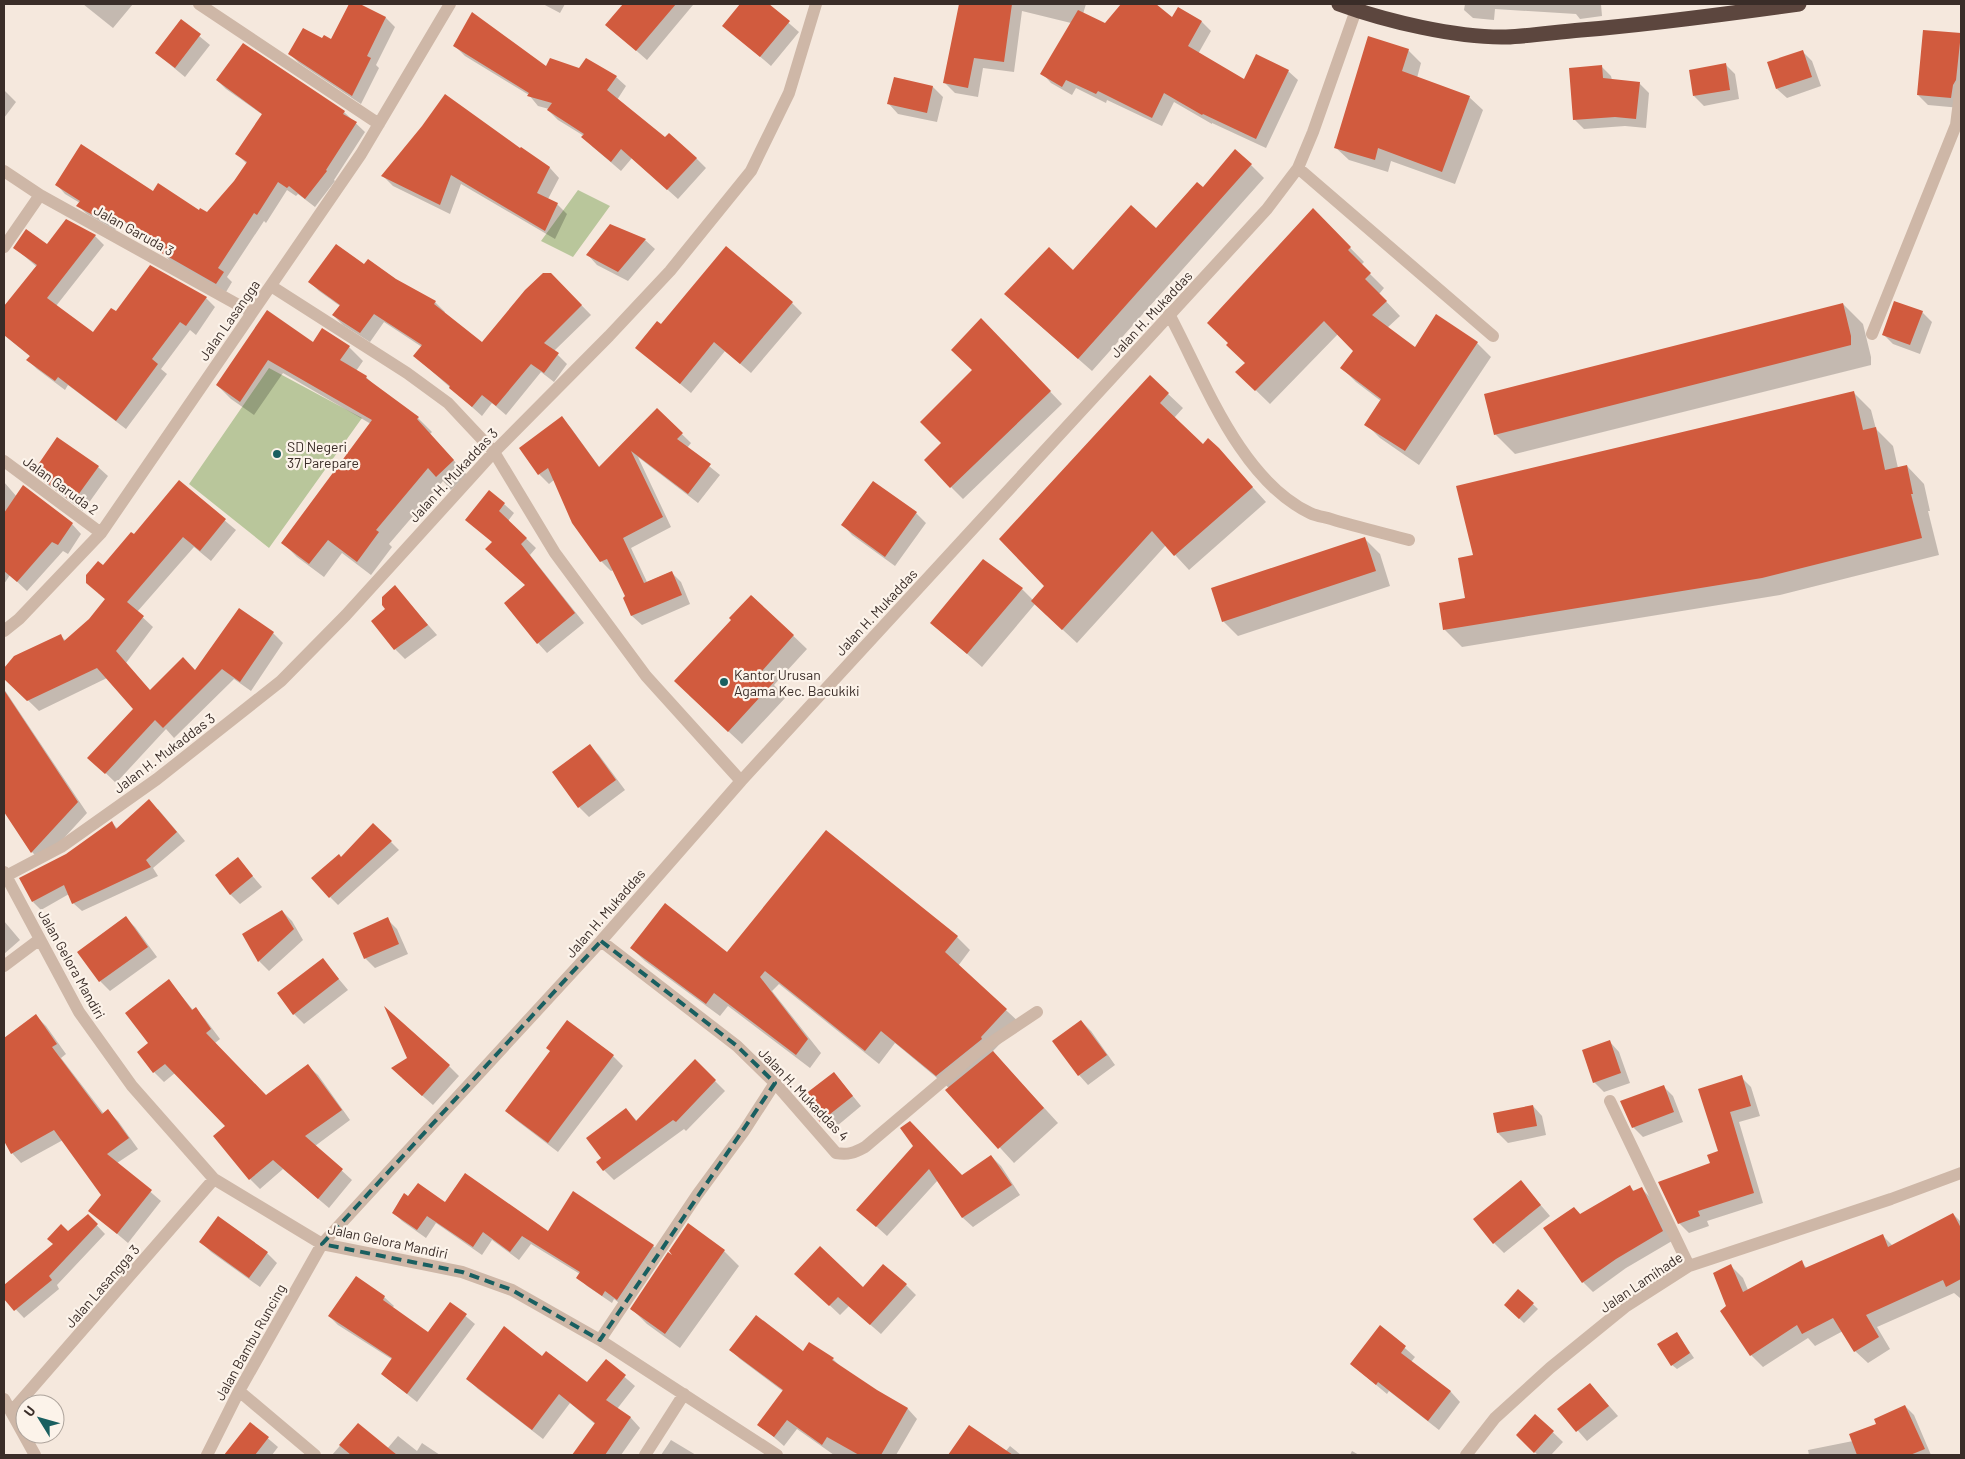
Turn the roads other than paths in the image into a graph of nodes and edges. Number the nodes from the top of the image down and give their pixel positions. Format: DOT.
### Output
graph roads {
  1 [pos="199,4"];
  2 [pos="450,4"];
  3 [pos="816,4"];
  4 [pos="1339,4"];
  5 [pos="1799,4"];
  6 [pos="1356,10"];
  7 [pos="1961,86"];
  8 [pos="379,124"];
  9 [pos="1298,168"];
  10 [pos="4,171"];
  11 [pos="40,195"];
  12 [pos="4,247"];
  13 [pos="271,286"];
  14 [pos="251,312"];
  15 [pos="1169,314"];
  16 [pos="1872,334"];
  17 [pos="1493,336"];
  18 [pos="494,452"];
  19 [pos="4,460"];
  20 [pos="102,532"];
  21 [pos="1409,540"];
  22 [pos="4,631"];
  23 [pos="741,781"];
  24 [pos="5,874"];
  25 [pos="40,939"];
  26 [pos="601,941"];
  27 [pos="4,966"];
  28 [pos="1037,1012"];
  29 [pos="775,1084"];
  30 [pos="1610,1101"];
  31 [pos="1961,1173"];
  32 [pos="214,1179"];
  33 [pos="322,1244"];
  34 [pos="1689,1266"];
  35 [pos="600,1340"];
  36 [pos="239,1391"];
  37 [pos="684,1394"];
  38 [pos="4,1398"];
  39 [pos="12,1412"];
  40 [pos="35,1455"];
  41 [pos="207,1455"];
  42 [pos="315,1455"];
  43 [pos="645,1455"];
  44 [pos="777,1455"];
  45 [pos="1466,1455"];
  1 -- 8 [label="street"];
  2 -- 8 [label="street, Jalan Lasangga"];
  3 -- 18 [label="street, Jalan H. Mukaddas 3"];
  4 -- 6 [label="highway"];
  5 -- 6 [label="highway"];
  6 -- 9 [label="street, Jalan H. Mukaddas"];
  7 -- 16 [label="street"];
  8 -- 13 [label="street, Jalan Lasangga"];
  9 -- 15 [label="street, Jalan H. Mukaddas"];
  9 -- 17 [label="street"];
  10 -- 11 [label="street, Jalan Garuda 3"];
  11 -- 12 [label="street"];
  11 -- 14 [label="street, Jalan Garuda 3"];
  13 -- 14 [label="street, Jalan Lasangga"];
  13 -- 18 [label="street"];
  14 -- 20 [label="street, Jalan Lasangga"];
  15 -- 21 [label="street"];
  15 -- 23 [label="street, Jalan H. Mukaddas"];
  18 -- 23 [label="street"];
  18 -- 24 [label="street, Jalan H. Mukaddas 3"];
  19 -- 20 [label="street, Jalan Garuda 2"];
  20 -- 22 [label="street, Jalan Lasangga"];
  23 -- 26 [label="street, Jalan H. Mukaddas"];
  24 -- 25 [label="street, Jalan Gelora Mandiri"];
  25 -- 27 [label="street"];
  25 -- 32 [label="street, Jalan Gelora Mandiri"];
  26 -- 29 [label="street, Jalan H. Mukaddas 4"];
  26 -- 33 [label="street, Jalan H. Mukaddas"];
  28 -- 29 [label="street, Jalan H. Mukaddas 4"];
  29 -- 35 [label="street"];
  30 -- 34 [label="street"];
  31 -- 34 [label="street, Jalan Lamihade"];
  32 -- 33 [label="street, Jalan Gelora Mandiri"];
  32 -- 39 [label="street, Jalan Lasangga 3"];
  33 -- 35 [label="street, Jalan Gelora Mandiri"];
  33 -- 36 [label="street, Jalan Bambu Runcing"];
  34 -- 45 [label="street, Jalan Lamihade"];
  35 -- 37 [label="street, Jalan Gelora Mandiri"];
  36 -- 41 [label="street, Jalan Bambu Runcing"];
  36 -- 42 [label="street"];
  37 -- 43 [label="street"];
  37 -- 44 [label="street, Jalan Gelora Mandiri"];
  38 -- 39 [label="street"];
  39 -- 40 [label="street"];
}
